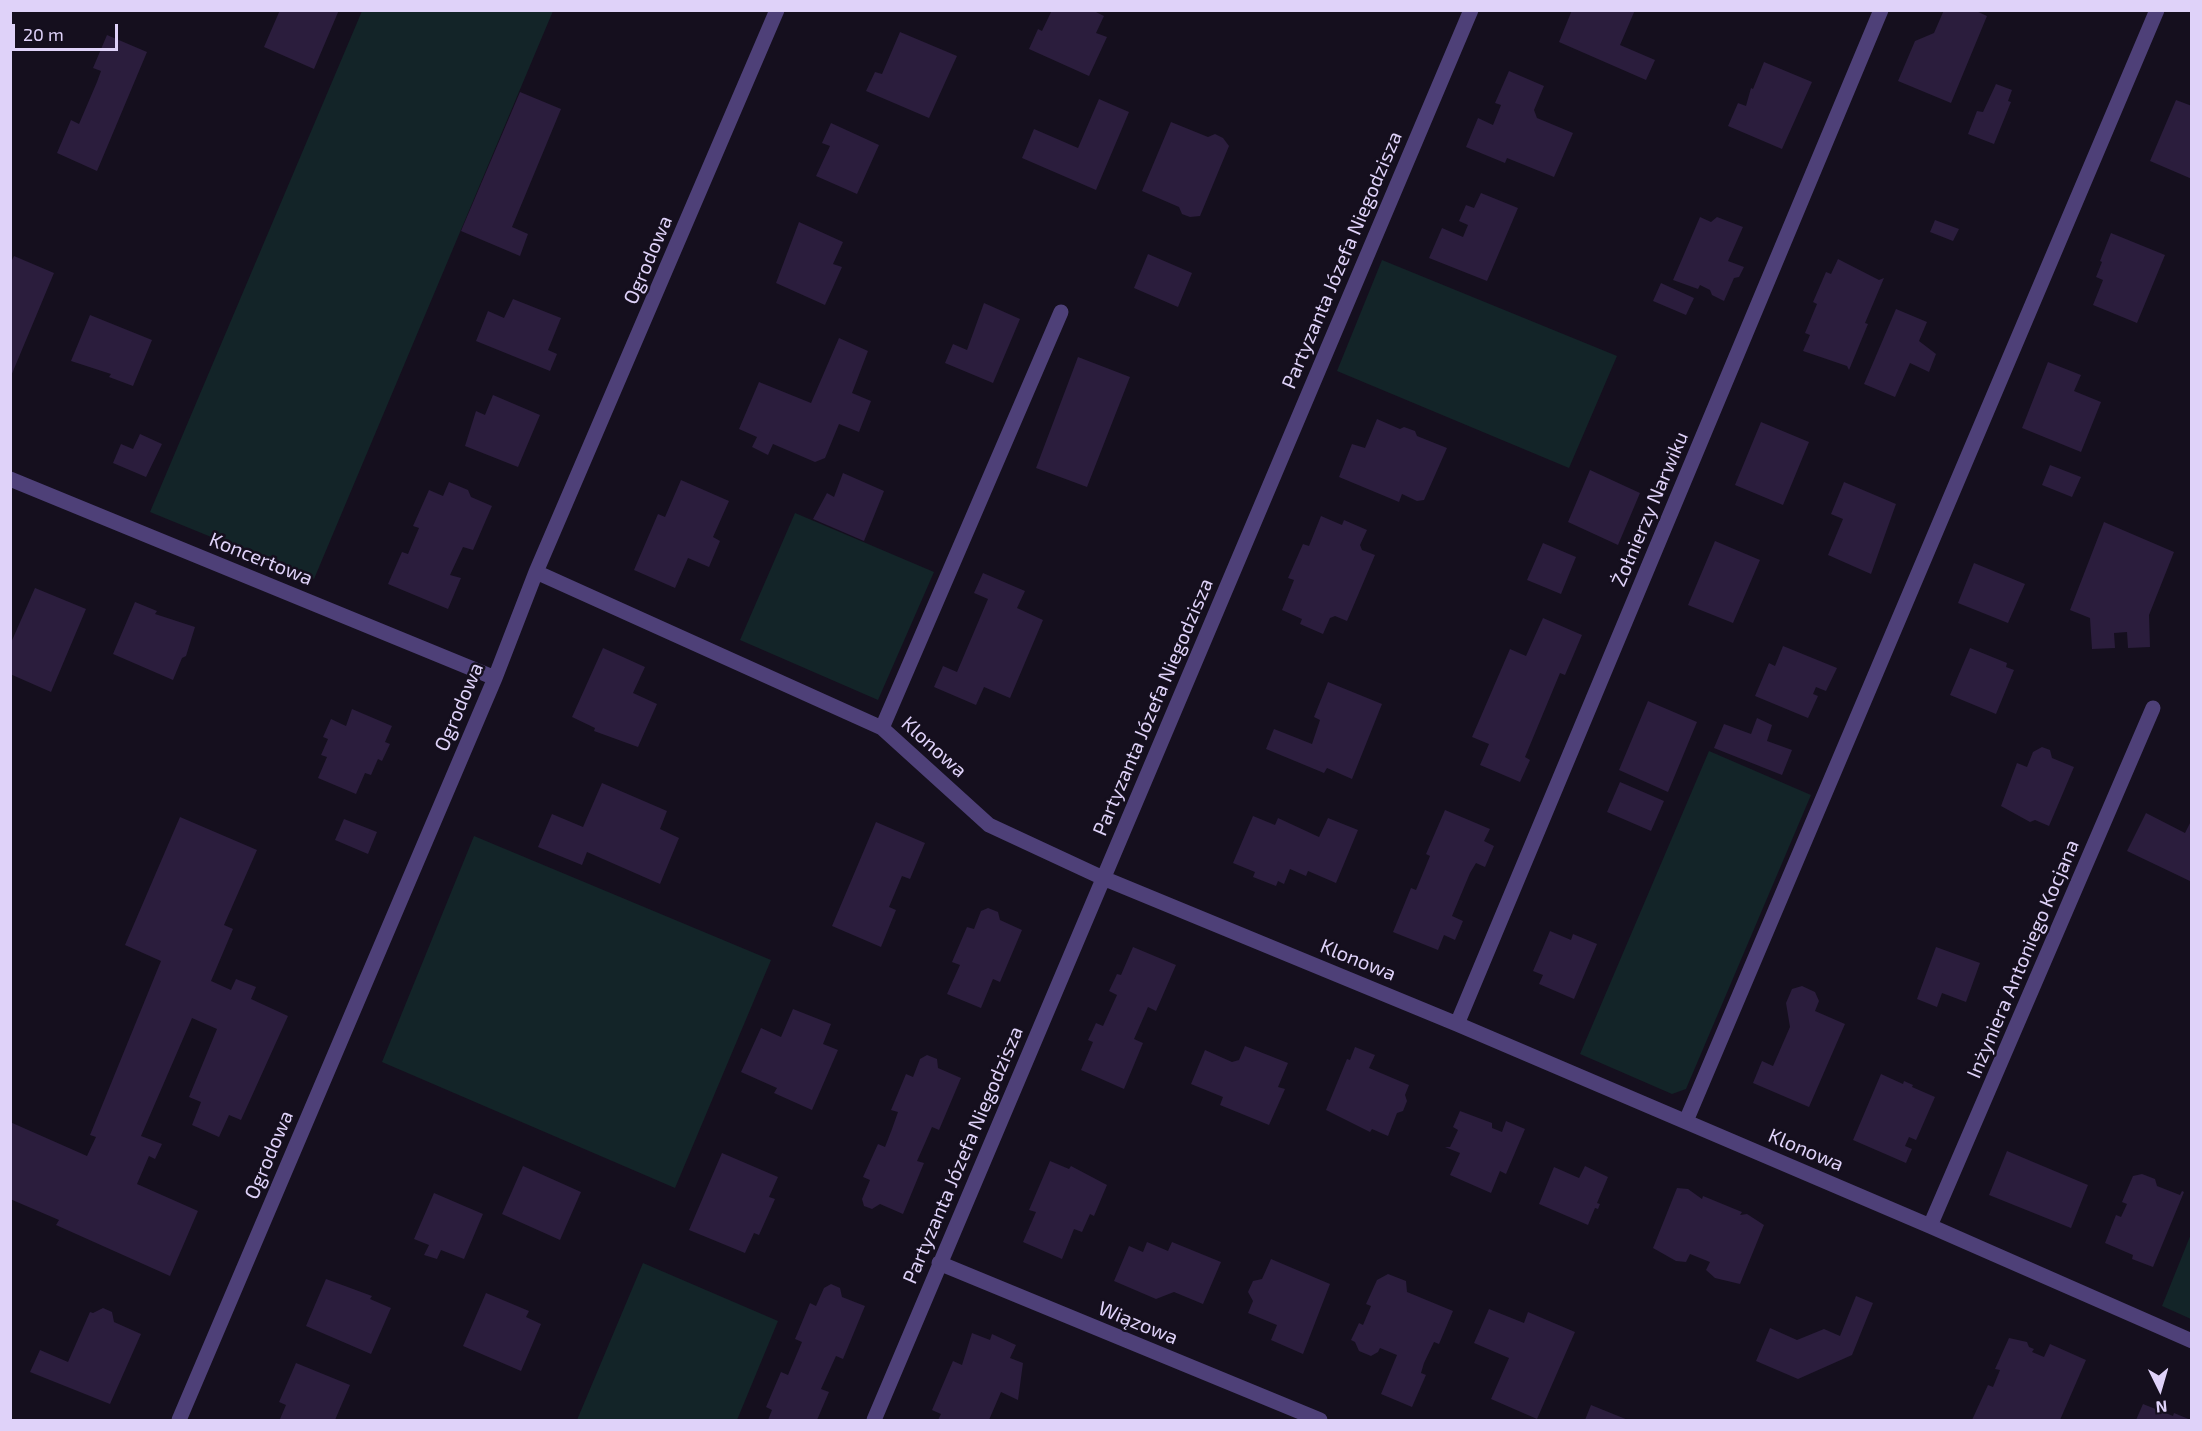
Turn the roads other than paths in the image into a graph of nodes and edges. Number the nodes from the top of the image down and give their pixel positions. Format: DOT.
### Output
graph roads {
  1 [pos="777,10"];
  2 [pos="1471,10"];
  3 [pos="1881,10"];
  4 [pos="2157,10"];
  5 [pos="1061,312"];
  6 [pos="10,479"];
  7 [pos="536,572"];
  8 [pos="495,678"];
  9 [pos="2153,708"];
  10 [pos="882,728"];
  11 [pos="1103,878"];
  12 [pos="1457,1024"];
  13 [pos="1686,1121"];
  14 [pos="1930,1226"];
  15 [pos="939,1263"];
  16 [pos="2192,1341"];
  17 [pos="179,1420"];
  18 [pos="873,1420"];
  19 [pos="1320,1420"];
  1 -- 7 [label="street, Ogrodowa"];
  2 -- 11 [label="street, Partyzanta Józefa Niegodzisza"];
  3 -- 12 [label="street, Żołnierzy Narwiku"];
  4 -- 13 [label="street"];
  5 -- 10 [label="street"];
  6 -- 8 [label="street, Koncertowa"];
  7 -- 8 [label="street, Ogrodowa"];
  7 -- 10 [label="street, Klonowa"];
  8 -- 17 [label="street, Ogrodowa"];
  9 -- 14 [label="street, Inżyniera Antoniego Kocjana"];
  10 -- 11 [label="street, Klonowa"];
  11 -- 12 [label="street, Klonowa"];
  11 -- 15 [label="street, Partyzanta Józefa Niegodzisza"];
  12 -- 13 [label="street, Klonowa"];
  13 -- 14 [label="street, Klonowa"];
  14 -- 16 [label="street, Klonowa"];
  15 -- 18 [label="street, Partyzanta Józefa Niegodzisza"];
  15 -- 19 [label="street, Wiązowa"];
}
